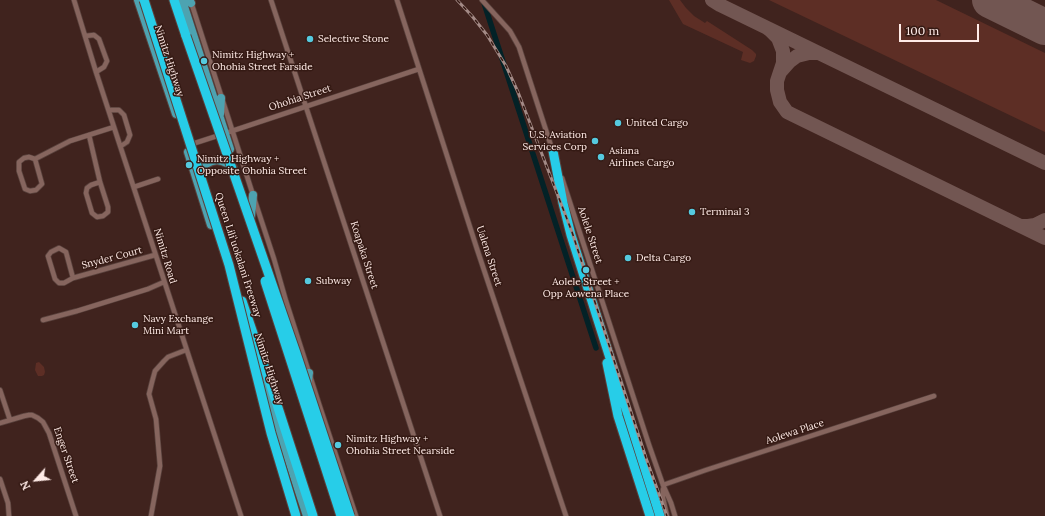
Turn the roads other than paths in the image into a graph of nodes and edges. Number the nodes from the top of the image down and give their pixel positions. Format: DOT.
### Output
graph roads {
  1 [pos="74,0"];
  2 [pos="138,0"];
  3 [pos="144,0"];
  4 [pos="174,0"];
  5 [pos="182,0"];
  6 [pos="271,0"];
  7 [pos="397,0"];
  8 [pos="482,0"];
  9 [pos="190,1"];
  10 [pos="85,36"];
  11 [pos="186,36"];
  12 [pos="419,69"];
  13 [pos="96,72"];
  14 [pos="222,98"];
  15 [pos="306,106"];
  16 [pos="108,110"];
  17 [pos="219,117"];
  18 [pos="114,127"];
  19 [pos="228,132"];
  20 [pos="89,136"];
  21 [pos="121,146"];
  22 [pos="186,146"];
  23 [pos="553,152"];
  24 [pos="35,159"];
  25 [pos="238,177"];
  26 [pos="158,179"];
  27 [pos="197,181"];
  28 [pos="100,182"];
  29 [pos="134,187"];
  30 [pos="253,195"];
  31 [pos="251,216"];
  32 [pos="156,255"];
  33 [pos="229,265"];
  34 [pos="73,278"];
  35 [pos="164,282"];
  36 [pos="43,320"];
  37 [pos="603,338"];
  38 [pos="186,350"];
  39 [pos="309,373"];
  40 [pos="306,389"];
  41 [pos="0,390"];
  42 [pos="934,396"];
  43 [pos="10,420"];
  44 [pos="0,423"];
  45 [pos="329,461"];
  46 [pos="341,472"];
  47 [pos="0,479"];
  48 [pos="1,485"];
  49 [pos="663,485"];
  50 [pos="9,516"];
  51 [pos="76,516"];
  52 [pos="151,516"];
  53 [pos="241,516"];
  54 [pos="296,516"];
  55 [pos="307,516"];
  56 [pos="313,516"];
  57 [pos="341,516"];
  58 [pos="345,516"];
  59 [pos="350,516"];
  60 [pos="356,516"];
  61 [pos="440,516"];
  62 [pos="566,516"];
  63 [pos="650,516"];
  64 [pos="660,516"];
  65 [pos="667,516"];
  66 [pos="675,516"];
  1 -- 10 [label="street, Nimitz Road"];
  2 -- 22 [label="main road, Nimitz Highway"];
  3 -- 33 [label="highway, Queen Liliʻuokalani Freeway, bridge"];
  4 -- 11 [label="highway, Queen Liliʻuokalani Freeway"];
  5 -- 17 [label="main road"];
  6 -- 15 [label="street, Koapaka Street"];
  7 -- 12 [label="street, Ualena Street"];
  8 -- 23 [label="street, Aolele Street"];
  9 -- 14 [label="street"];
  10 -- 13 [label="street, Nimitz Road"];
  10 -- 13 [label="street"];
  11 -- 57 [label="highway, Queen Liliʻuokalani Freeway, bridge"];
  11 -- 59 [label="highway, bridge"];
  12 -- 15 [label="street, Ohohia Street"];
  12 -- 62 [label="street, Ualena Street"];
  13 -- 16 [label="street, Nimitz Road"];
  14 -- 17 [label="main road"];
  14 -- 19 [label="street"];
  15 -- 19 [label="street, Ohohia Street"];
  15 -- 61 [label="street, Koapaka Street"];
  16 -- 18 [label="street, Nimitz Road"];
  16 -- 21 [label="street"];
  17 -- 19 [label="main road"];
  18 -- 20 [label="street"];
  18 -- 21 [label="street, Nimitz Road"];
  19 -- 22 [label="street, Ohohia Street"];
  19 -- 25 [label="main road"];
  19 -- 30 [label="street"];
  20 -- 24 [label="street"];
  20 -- 28 [label="street"];
  21 -- 29 [label="street, Nimitz Road"];
  22 -- 27 [label="main road, Nimitz Highway"];
  23 -- 37 [label="highway"];
  23 -- 49 [label="street, Aolele Street"];
  24 -- 24 [label="street"];
  25 -- 27 [label="main road"];
  25 -- 31 [label="main road"];
  26 -- 29 [label="street"];
  27 -- 55 [label="main road, Nimitz Highway"];
  28 -- 28 [label="street"];
  29 -- 32 [label="street, Nimitz Road"];
  30 -- 31 [label="main road"];
  30 -- 39 [label="street"];
  31 -- 40 [label="main road"];
  32 -- 34 [label="street, Snyder Court"];
  32 -- 35 [label="street, Nimitz Road"];
  33 -- 54 [label="highway, bridge"];
  33 -- 56 [label="highway, Queen Liliʻuokalani Freeway, bridge"];
  34 -- 34 [label="street, Snyder Court"];
  35 -- 36 [label="street"];
  35 -- 38 [label="street, Nimitz Road"];
  37 -- 63 [label="highway"];
  37 -- 64 [label="highway"];
  38 -- 52 [label="street"];
  38 -- 53 [label="street, Nimitz Road"];
  39 -- 40 [label="main road"];
  39 -- 46 [label="street"];
  40 -- 45 [label="main road"];
  41 -- 43 [label="street"];
  42 -- 49 [label="street, Aolewa Place"];
  43 -- 44 [label="street, Enger Street"];
  43 -- 51 [label="street, Enger Street"];
  45 -- 46 [label="main road"];
  45 -- 58 [label="main road"];
  46 -- 60 [label="street"];
  47 -- 48 [label="street"];
  48 -- 50 [label="street"];
  49 -- 65 [label="street, Aolele Street"];
  49 -- 66 [label="street, Aolele Street"];
}
